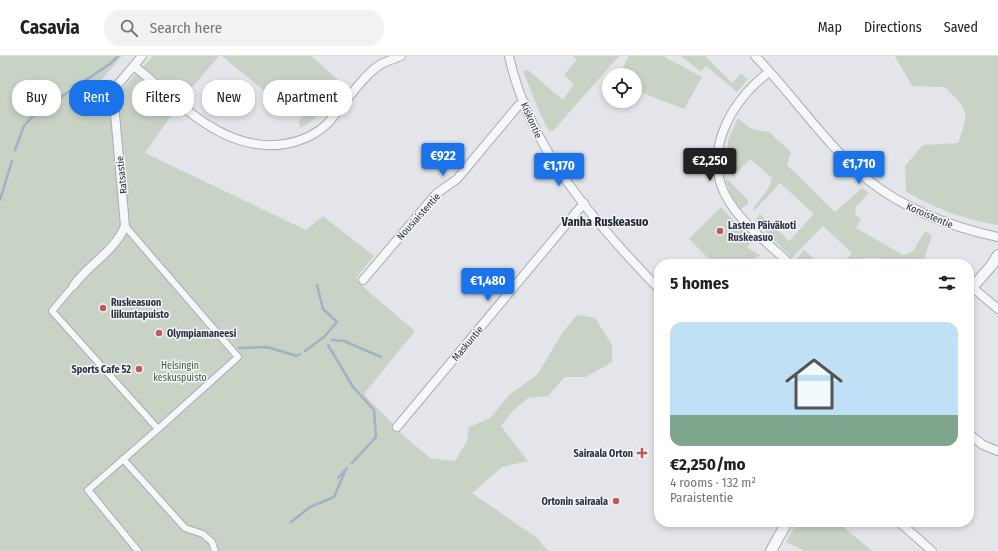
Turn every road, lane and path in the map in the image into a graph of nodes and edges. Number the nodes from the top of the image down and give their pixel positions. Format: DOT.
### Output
graph roads {
  1 [pos="142,56"];
  2 [pos="401,56"];
  3 [pos="509,56"];
  4 [pos="755,56"];
  5 [pos="134,66"];
  6 [pos="769,72"];
  7 [pos="524,102"];
  8 [pos="584,203"];
  9 [pos="125,226"];
  10 [pos="998,237"];
  11 [pos="998,255"];
  12 [pos="785,259"];
  13 [pos="363,280"];
  14 [pos="654,283"];
  15 [pos="74,285"];
  16 [pos="974,286"];
  17 [pos="974,291"];
  18 [pos="998,309"];
  19 [pos="397,427"];
  20 [pos="158,429"];
  21 [pos="974,438"];
  22 [pos="998,451"];
  23 [pos="123,459"];
  24 [pos="784,527"];
  25 [pos="905,527"];
  26 [pos="138,551"];
  27 [pos="215,551"];
  28 [pos="771,551"];
  29 [pos="932,551"];
  1 -- 5 [label="street, Ratsastie"];
  2 -- 5 [label="street"];
  3 -- 7 [label="street, Kiskontie"];
  4 -- 6 [label="street, Koroistentie"];
  5 -- 9 [label="street, Ratsastie"];
  6 -- 10 [label="street, Koroistentie"];
  6 -- 12 [label="street"];
  7 -- 8 [label="street, Kiskontie"];
  7 -- 13 [label="street, Nousiaistentie"];
  8 -- 14 [label="street, Kiskontie"];
  8 -- 19 [label="street, Maskuntie"];
  9 -- 15 [label="street"];
  9 -- 20 [label="street"];
  11 -- 16 [label="street"];
  15 -- 20 [label="street"];
  17 -- 18 [label="street"];
  20 -- 23 [label="street"];
  21 -- 22 [label="street"];
  23 -- 26 [label="street"];
  23 -- 27 [label="street"];
  24 -- 28 [label="street"];
  25 -- 29 [label="street"];
}
